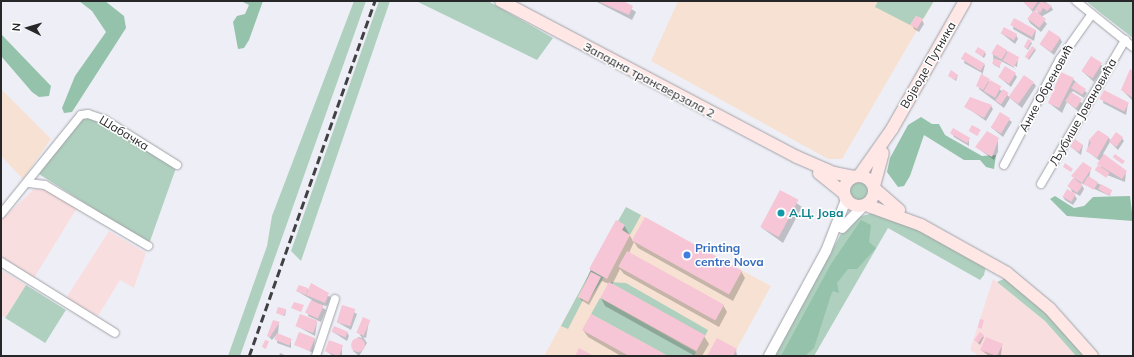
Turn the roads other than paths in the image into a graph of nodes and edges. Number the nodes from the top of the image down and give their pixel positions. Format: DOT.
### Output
graph roads {
  1 [pos="501,1"];
  2 [pos="965,1"];
  3 [pos="1076,1"];
  4 [pos="1092,14"];
  5 [pos="1125,40"];
  6 [pos="1133,47"];
  7 [pos="892,129"];
  8 [pos="797,157"];
  9 [pos="177,165"];
  10 [pos="1004,165"];
  11 [pos="856,176"];
  12 [pos="29,183"];
  13 [pos="1041,184"];
  14 [pos="874,187"];
  15 [pos="845,197"];
  16 [pos="864,206"];
  17 [pos="1,214"];
  18 [pos="921,225"];
  19 [pos="148,246"];
  20 [pos="826,252"];
  21 [pos="1,262"];
  22 [pos="335,299"];
  23 [pos="115,333"];
  24 [pos="316,356"];
  25 [pos="769,356"];
  26 [pos="1092,356"];
  1 -- 8 [label="main road, Западна трансверзала 2"];
  2 -- 7 [label="main road, Војводе Путника"];
  3 -- 4 [label="street"];
  4 -- 5 [label="street"];
  4 -- 10 [label="street, Анке Обреновић"];
  5 -- 6 [label="street"];
  5 -- 13 [label="street, Љубише Јовановића"];
  7 -- 11 [label="main road, Војводе Путника"];
  7 -- 14 [label="main road, Војводе Путника"];
  8 -- 11 [label="main road, Западна трансверзала 2"];
  8 -- 15 [label="main road, Западна трансверзала 2"];
  9 -- 12 [label="street, Шабачка"];
  11 -- 14 [label="main road"];
  11 -- 15 [label="main road, Војводе Путника"];
  12 -- 17 [label="street, Шабачка"];
  12 -- 19 [label="street"];
  14 -- 16 [label="main road, Војводе Путника"];
  14 -- 18 [label="main road"];
  15 -- 16 [label="main road, Западна трансверзала 2"];
  15 -- 20 [label="street"];
  16 -- 18 [label="main road, Западна трансверзала 2"];
  16 -- 20 [label="street"];
  18 -- 26 [label="main road"];
  20 -- 25 [label="street"];
  21 -- 23 [label="street"];
  22 -- 24 [label="street"];
}
